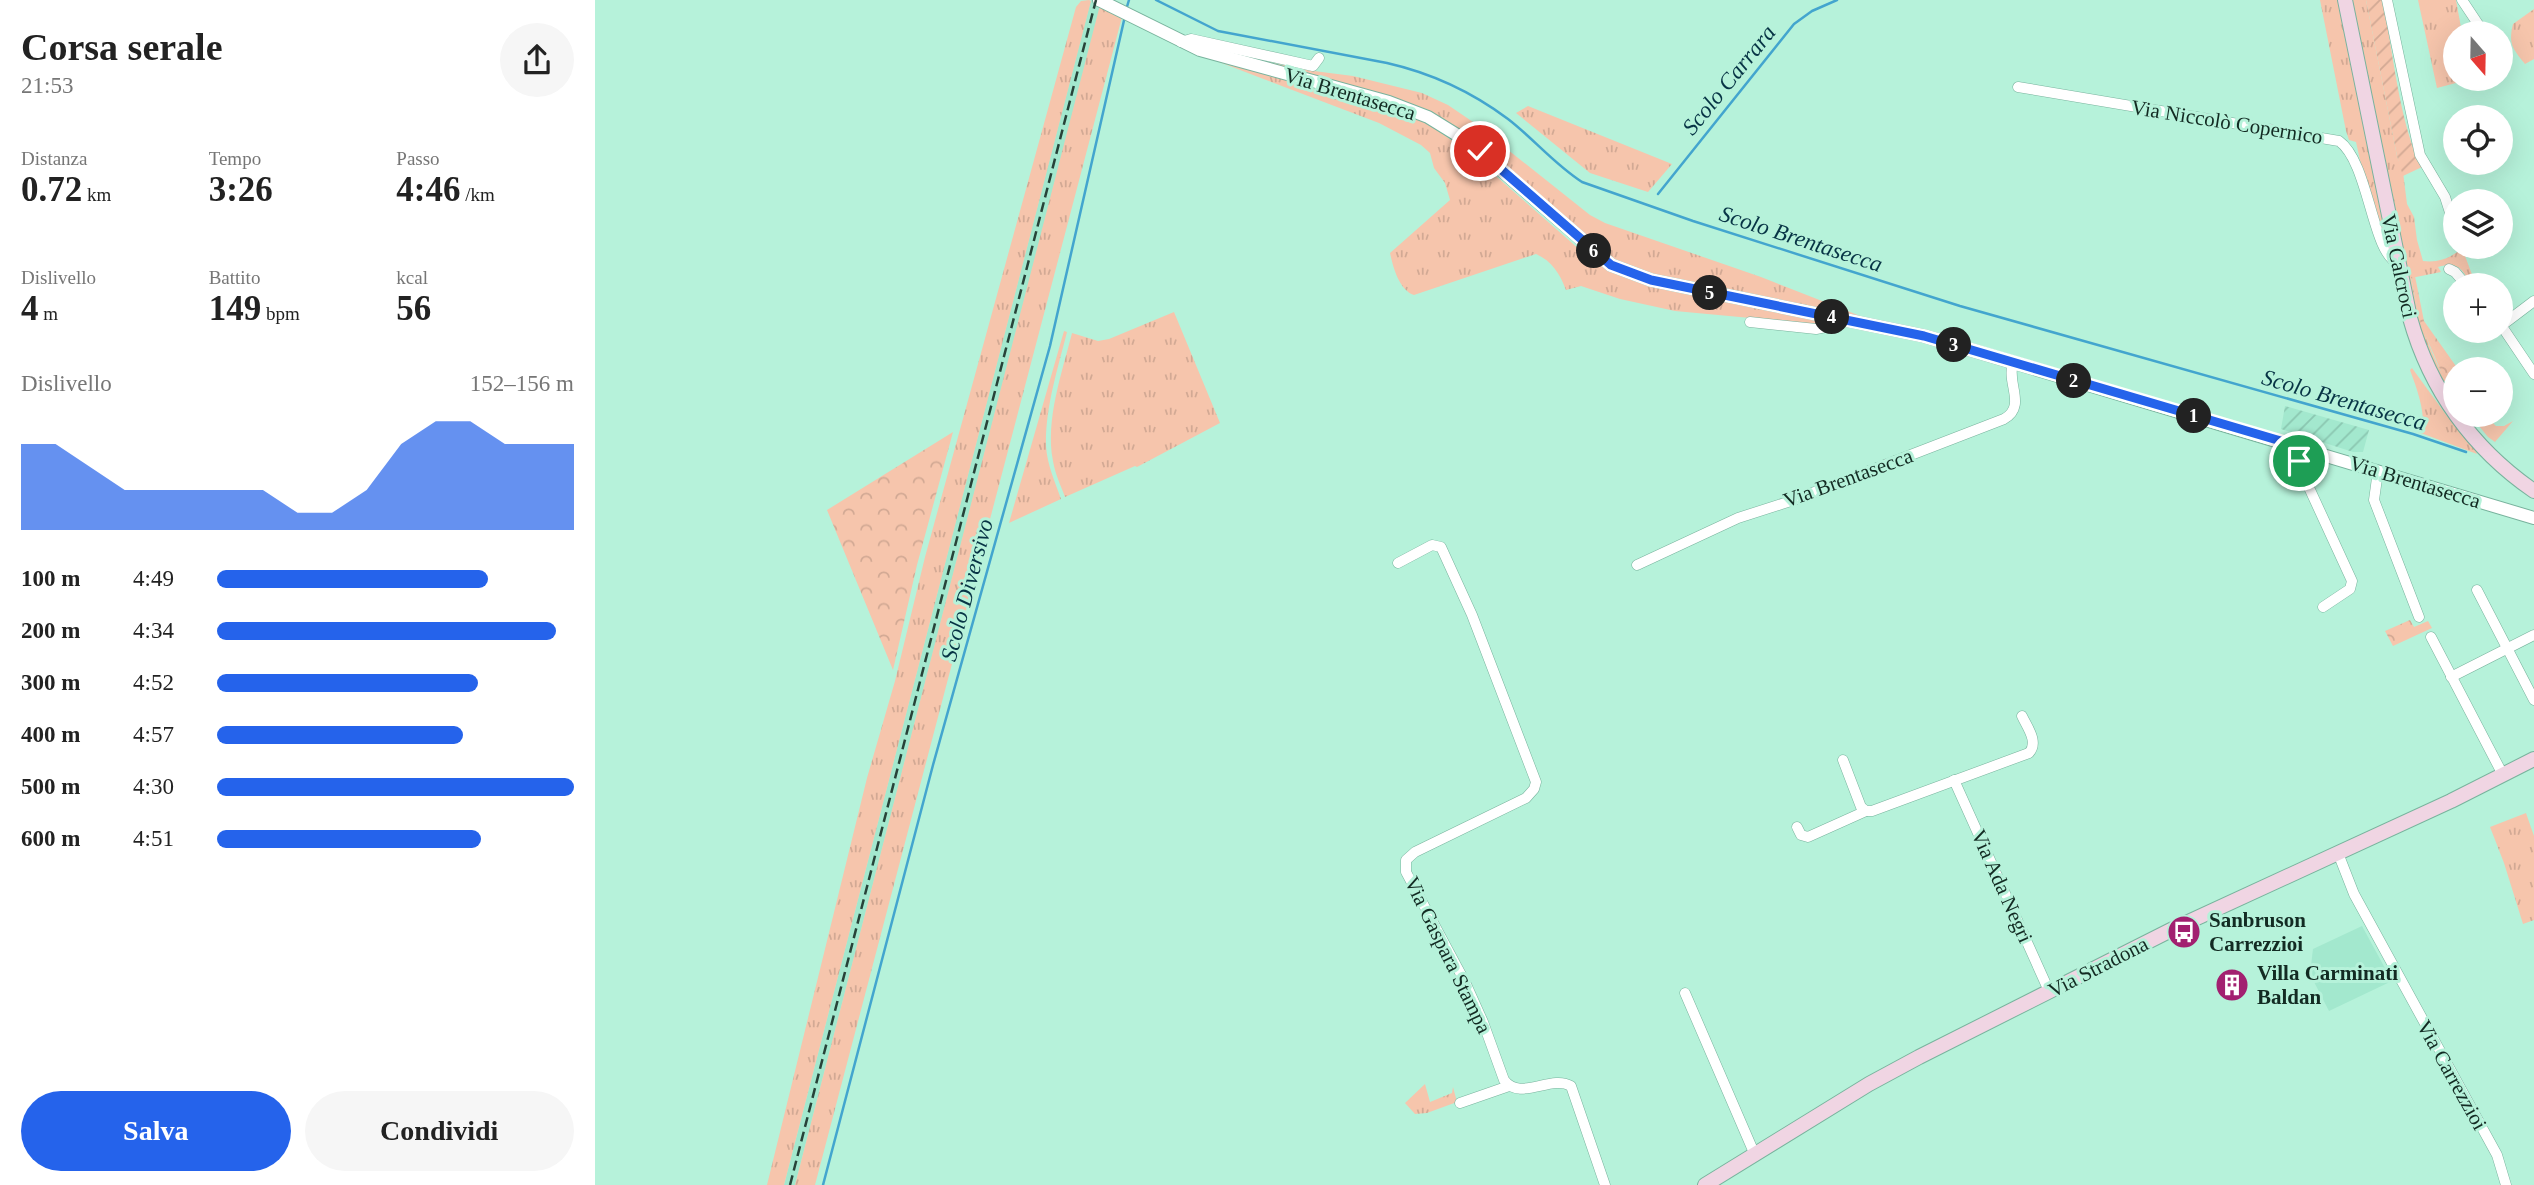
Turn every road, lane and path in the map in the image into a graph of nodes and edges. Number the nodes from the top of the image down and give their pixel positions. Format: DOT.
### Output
graph roads {
  1 [pos="1099,0"];
  2 [pos="2345,0"];
  3 [pos="2387,0"];
  4 [pos="2462,0"];
  5 [pos="2476,21"];
  6 [pos="1181,42"];
  7 [pos="1319,58"];
  8 [pos="2018,87"];
  9 [pos="2443,194"];
  10 [pos="2398,263"];
  11 [pos="2449,269"];
  12 [pos="2457,273"];
  13 [pos="2534,301"];
  14 [pos="2513,316"];
  15 [pos="1837,318"];
  16 [pos="1750,323"];
  17 [pos="2513,342"];
  18 [pos="2013,363"];
  19 [pos="2534,373"];
  20 [pos="2301,447"];
  21 [pos="2378,471"];
  22 [pos="2534,491"];
  23 [pos="2534,518"];
  24 [pos="1398,563"];
  25 [pos="1637,565"];
  26 [pos="2477,590"];
  27 [pos="2323,607"];
  28 [pos="2419,617"];
  29 [pos="2534,635"];
  30 [pos="2431,637"];
  31 [pos="2507,649"];
  32 [pos="2451,677"];
  33 [pos="2534,700"];
  34 [pos="2022,716"];
  35 [pos="2534,759"];
  36 [pos="1843,760"];
  37 [pos="2503,775"];
  38 [pos="1954,780"];
  39 [pos="1865,811"];
  40 [pos="1797,827"];
  41 [pos="2338,853"];
  42 [pos="2049,991"];
  43 [pos="1685,993"];
  44 [pos="1509,1086"];
  45 [pos="1459,1103"];
  46 [pos="1755,1155"];
  47 [pos="1605,1185"];
  48 [pos="1705,1185"];
  49 [pos="2506,1185"];
  1 -- 6 [label="street, Via Brentasecca"];
  2 -- 10 [label="main road, Via Calcroci"];
  3 -- 9 [label="street"];
  4 -- 5 [label="street"];
  6 -- 7 [label="street"];
  6 -- 15 [label="street, Via Brentasecca"];
  8 -- 10 [label="street, Via Niccolò Copernico"];
  10 -- 22 [label="main road, Via Calcroci"];
  11 -- 12 [label="street"];
  13 -- 14 [label="street"];
  15 -- 16 [label="street"];
  15 -- 18 [label="street, Via Brentasecca"];
  17 -- 19 [label="street"];
  18 -- 20 [label="street, Via Brentasecca"];
  18 -- 25 [label="street, Via Brentasecca"];
  20 -- 21 [label="street, Via Brentasecca"];
  20 -- 27 [label="street"];
  21 -- 23 [label="street, Via Brentasecca"];
  21 -- 28 [label="street"];
  24 -- 44 [label="street, Via Gaspara Stampa"];
  26 -- 31 [label="street"];
  29 -- 31 [label="street"];
  30 -- 32 [label="street"];
  31 -- 32 [label="street"];
  31 -- 33 [label="street"];
  32 -- 37 [label="street"];
  34 -- 38 [label="street"];
  35 -- 37 [label="main road, Via Stradona"];
  36 -- 39 [label="street"];
  37 -- 41 [label="main road, Via Stradona"];
  38 -- 39 [label="street"];
  38 -- 42 [label="street, Via Ada Negri"];
  39 -- 40 [label="street"];
  41 -- 42 [label="main road, Via Stradona"];
  41 -- 49 [label="street, Via Carrezzioi"];
  42 -- 46 [label="main road, Via Stradona"];
  43 -- 46 [label="street"];
  44 -- 45 [label="street"];
  44 -- 47 [label="street"];
  46 -- 48 [label="main road, Via Stradona"];
}
